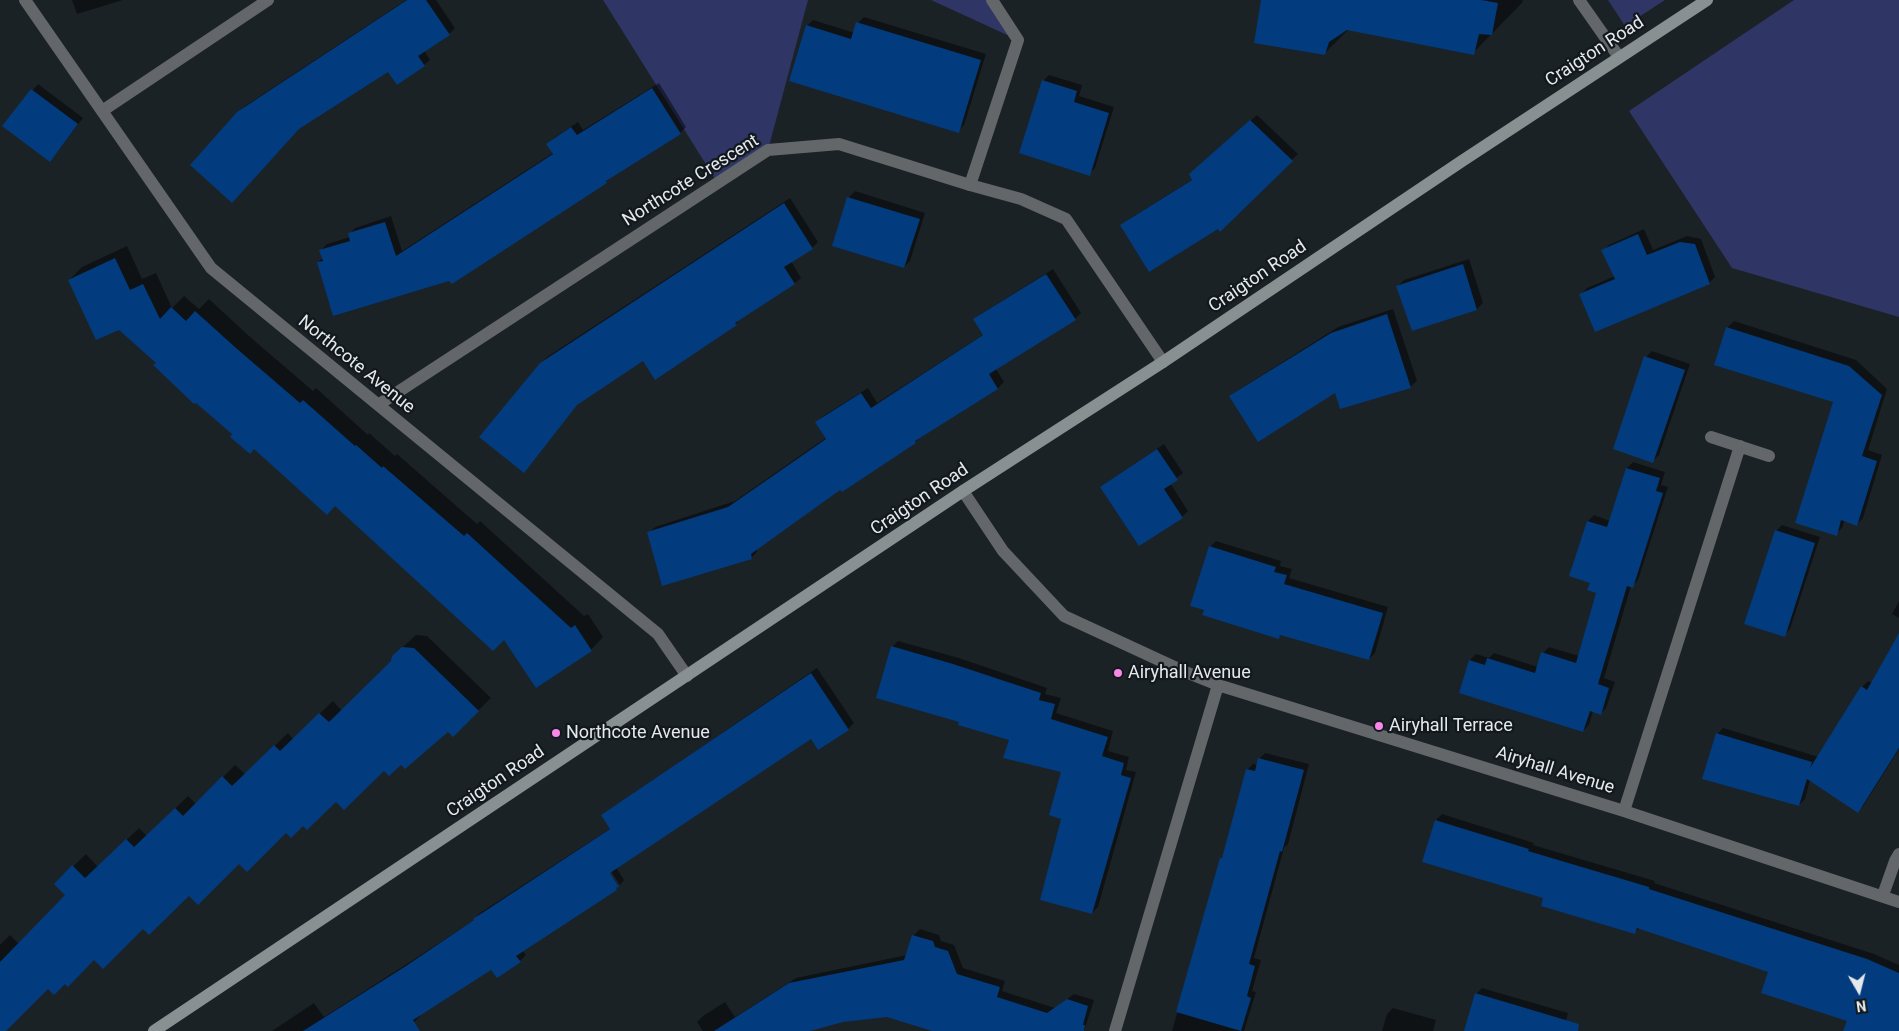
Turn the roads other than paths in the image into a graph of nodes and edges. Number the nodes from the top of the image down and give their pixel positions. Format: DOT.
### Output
graph roads {
  1 [pos="25,0"];
  2 [pos="268,0"];
  3 [pos="992,0"];
  4 [pos="1579,0"];
  5 [pos="1707,0"];
  6 [pos="1619,57"];
  7 [pos="102,111"];
  8 [pos="970,185"];
  9 [pos="1164,362"];
  10 [pos="378,405"];
  11 [pos="1711,438"];
  12 [pos="1740,446"];
  13 [pos="1769,456"];
  14 [pos="963,492"];
  15 [pos="687,676"];
  16 [pos="1218,685"];
  17 [pos="1624,811"];
  18 [pos="1899,854"];
  19 [pos="1883,895"];
  20 [pos="1899,902"];
  21 [pos="154,1031"];
  22 [pos="1115,1031"];
  1 -- 7 [label="street, Northcote Avenue"];
  2 -- 7 [label="street"];
  3 -- 8 [label="street"];
  4 -- 6 [label="street"];
  5 -- 6 [label="street, Craigton Road"];
  6 -- 9 [label="street, Craigton Road"];
  7 -- 10 [label="street, Northcote Avenue"];
  8 -- 9 [label="street, Northcote Crescent"];
  8 -- 10 [label="street, Northcote Crescent"];
  9 -- 14 [label="street, Craigton Road"];
  10 -- 15 [label="street, Northcote Avenue"];
  11 -- 12 [label="street"];
  12 -- 13 [label="street"];
  12 -- 17 [label="street, Airyhall Avenue"];
  14 -- 15 [label="street, Craigton Road"];
  14 -- 16 [label="street, Airyhall Avenue"];
  15 -- 21 [label="street, Craigton Road"];
  16 -- 17 [label="street, Airyhall Avenue"];
  16 -- 22 [label="street"];
  17 -- 19 [label="street, Airyhall Avenue"];
  18 -- 19 [label="street"];
  19 -- 20 [label="street, Airyhall Avenue"];
}
